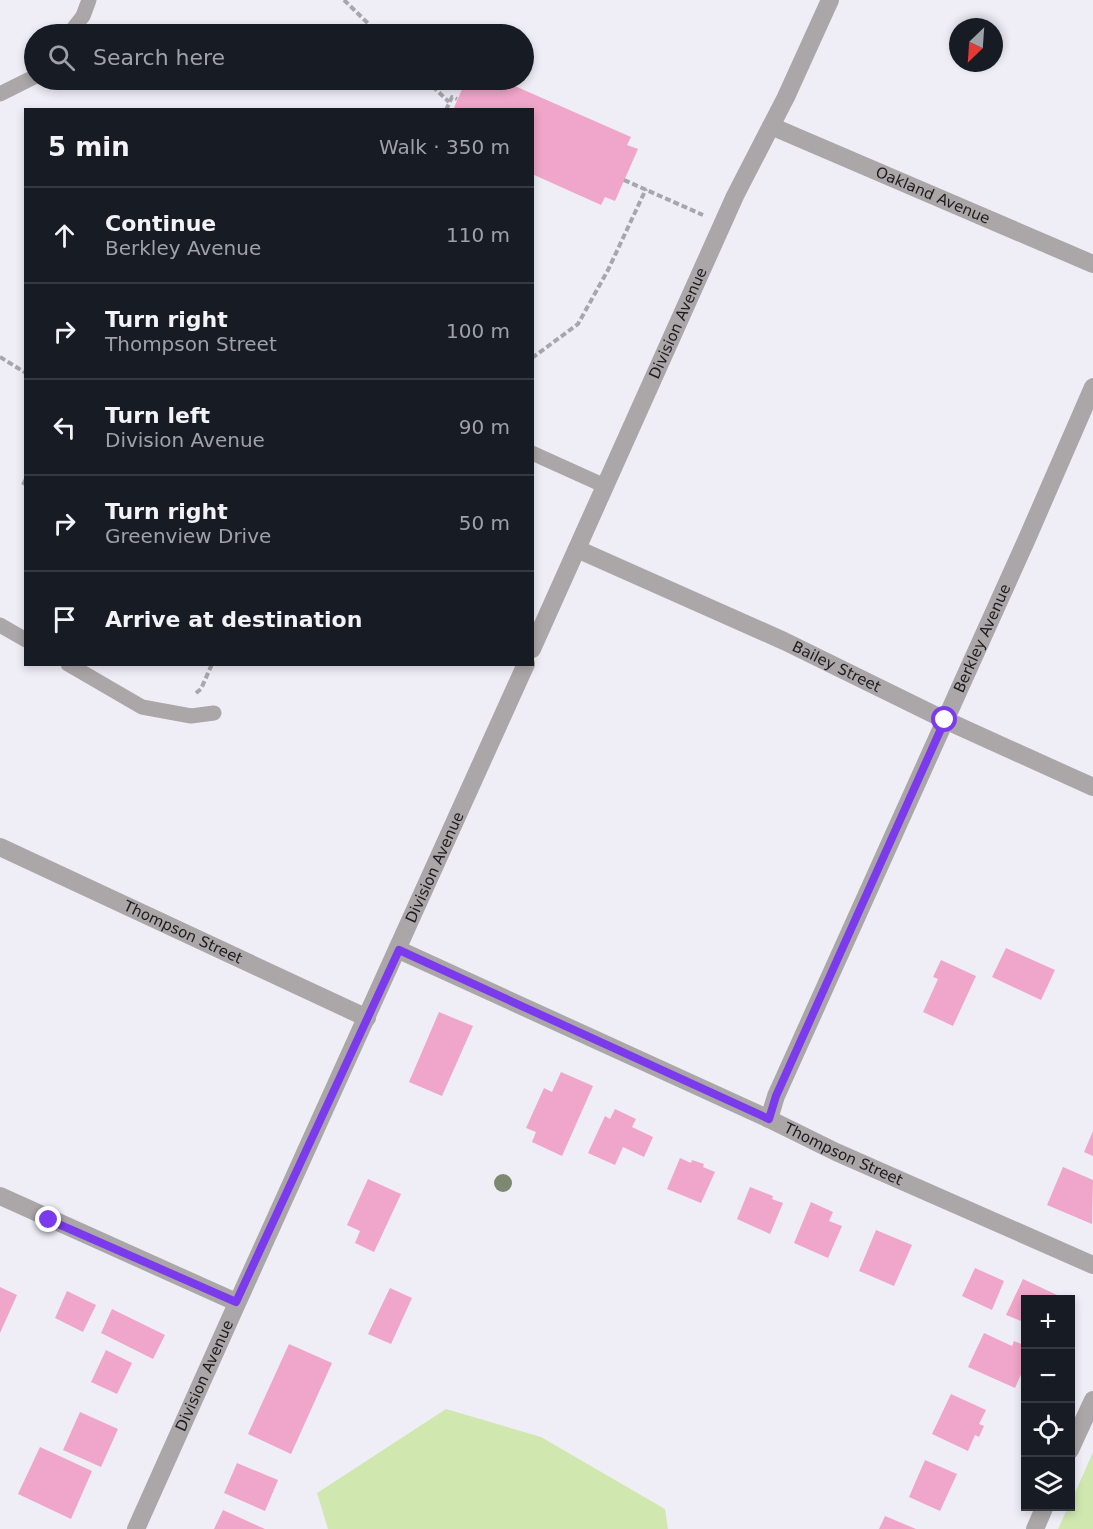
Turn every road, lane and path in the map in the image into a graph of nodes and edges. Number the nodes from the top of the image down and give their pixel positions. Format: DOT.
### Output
graph roads {
  1 [pos="89,0"];
  2 [pos="344,0"];
  3 [pos="830,0"];
  4 [pos="76,24"];
  5 [pos="369,24"];
  6 [pos="24,82"];
  7 [pos="436,90"];
  8 [pos="0,94"];
  9 [pos="457,99"];
  10 [pos="449,102"];
  11 [pos="447,108"];
  12 [pos="771,126"];
  13 [pos="624,180"];
  14 [pos="646,189"];
  15 [pos="722,225"];
  16 [pos="1093,264"];
  17 [pos="0,357"];
  18 [pos="534,357"];
  19 [pos="24,372"];
  20 [pos="1093,387"];
  21 [pos="534,454"];
  22 [pos="605,486"];
  23 [pos="577,549"];
  24 [pos="0,625"];
  25 [pos="24,639"];
  26 [pos="534,645"];
  27 [pos="71,666"];
  28 [pos="211,666"];
  29 [pos="525,666"];
  30 [pos="189,699"];
  31 [pos="214,713"];
  32 [pos="945,720"];
  33 [pos="1093,787"];
  34 [pos="0,847"];
  35 [pos="399,950"];
  36 [pos="367,1018"];
  37 [pos="769,1119"];
  38 [pos="0,1196"];
  39 [pos="1093,1265"];
  40 [pos="236,1302"];
  41 [pos="1093,1400"];
  42 [pos="1075,1441"];
  43 [pos="1043,1511"];
  44 [pos="135,1529"];
  45 [pos="1035,1529"];
  1 -- 4 [label="lane"];
  2 -- 5 [label="path"];
  3 -- 12 [label="street, Division Avenue"];
  6 -- 8 [label="lane"];
  7 -- 10 [label="path"];
  9 -- 10 [label="path"];
  10 -- 11 [label="path"];
  12 -- 15 [label="street, Division Avenue"];
  12 -- 16 [label="street, Oakland Avenue"];
  13 -- 14 [label="path"];
  14 -- 15 [label="path"];
  14 -- 18 [label="path"];
  15 -- 22 [label="street, Division Avenue"];
  17 -- 19 [label="path"];
  20 -- 32 [label="street, Berkley Avenue"];
  21 -- 22 [label="lane"];
  22 -- 23 [label="street, Division Avenue"];
  23 -- 26 [label="street, Division Avenue"];
  23 -- 32 [label="street, Bailey Street"];
  24 -- 25 [label="lane"];
  27 -- 31 [label="lane"];
  28 -- 30 [label="path"];
  29 -- 35 [label="street, Division Avenue"];
  32 -- 33 [label="street, Bailey Street"];
  32 -- 37 [label="street, Berkley Avenue"];
  34 -- 36 [label="street, Thompson Street"];
  35 -- 36 [label="street, Division Avenue"];
  35 -- 37 [label="street, Thompson Street"];
  36 -- 40 [label="street, Division Avenue"];
  37 -- 39 [label="street, Thompson Street"];
  38 -- 40 [label="street"];
  40 -- 44 [label="street, Division Avenue"];
  41 -- 42 [label="street"];
  43 -- 45 [label="street"];
}
